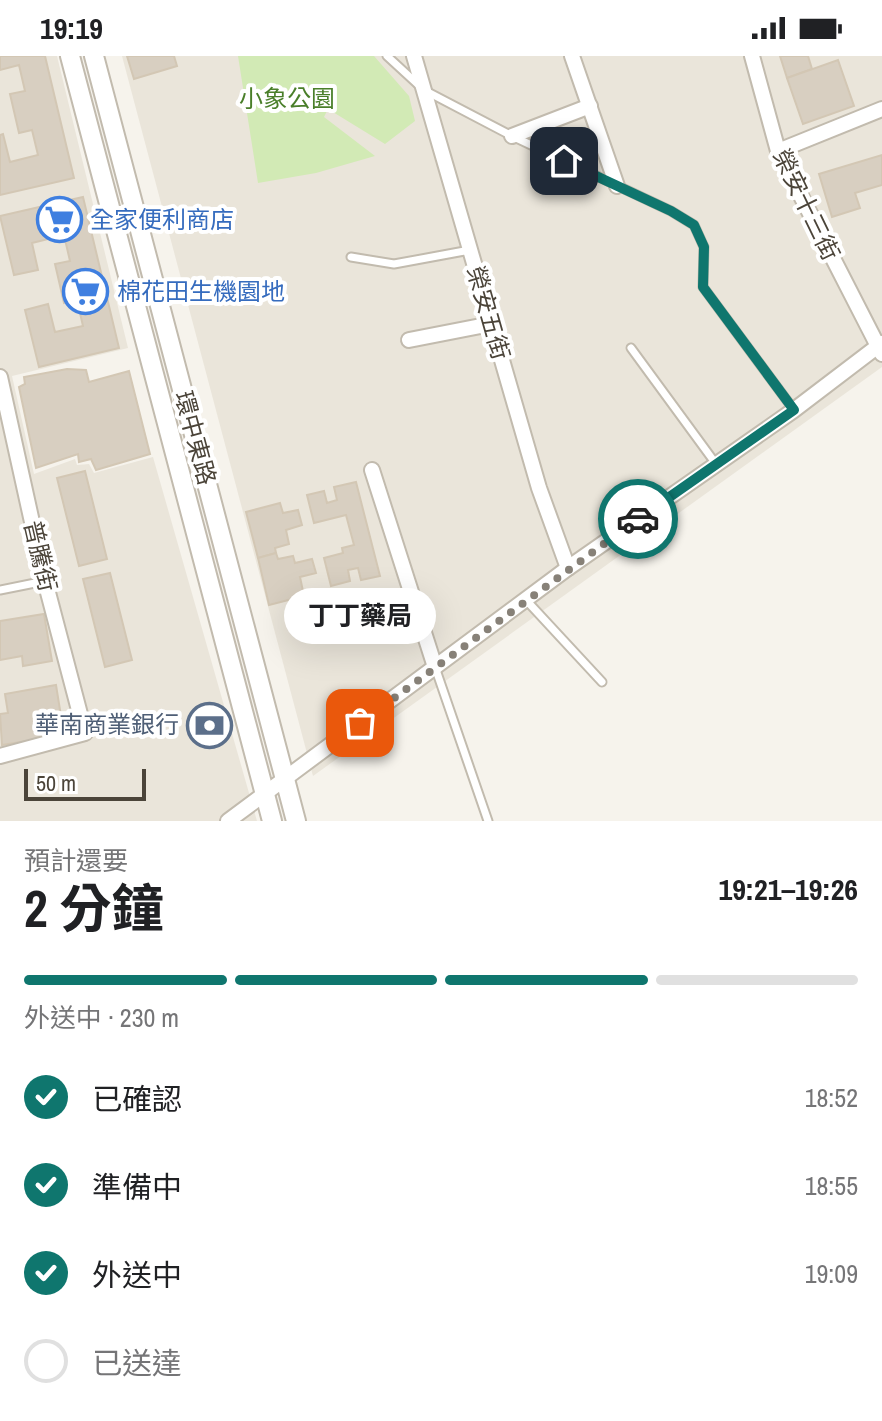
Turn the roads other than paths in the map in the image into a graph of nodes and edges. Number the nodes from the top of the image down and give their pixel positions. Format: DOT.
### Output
graph roads {
  1 [pos="70,56"];
  2 [pos="94,56"];
  3 [pos="387,56"];
  4 [pos="414,56"];
  5 [pos="572,56"];
  6 [pos="752,56"];
  7 [pos="424,90"];
  8 [pos="590,106"];
  9 [pos="882,109"];
  10 [pos="512,136"];
  11 [pos="778,151"];
  12 [pos="617,186"];
  13 [pos="470,250"];
  14 [pos="351,257"];
  15 [pos="491,324"];
  16 [pos="409,340"];
  17 [pos="631,348"];
  18 [pos="880,348"];
  19 [pos="0,377"];
  20 [pos="794,410"];
  21 [pos="4,415"];
  22 [pos="716,464"];
  23 [pos="372,470"];
  24 [pos="568,568"];
  25 [pos="45,581"];
  26 [pos="0,590"];
  27 [pos="526,600"];
  28 [pos="435,667"];
  29 [pos="602,682"];
  30 [pos="0,756"];
  31 [pos="285,779"];
  32 [pos="265,796"];
  33 [pos="228,821"];
  34 [pos="272,821"];
  35 [pos="296,821"];
  36 [pos="488,821"];
  1 -- 32 [label="street, 環中東路"];
  2 -- 31 [label="street, 環中東路"];
  3 -- 7 [label="lane"];
  4 -- 7 [label="street, 榮安五街"];
  5 -- 8 [label="street"];
  6 -- 11 [label="street, 榮安十三街"];
  7 -- 10 [label="lane"];
  7 -- 13 [label="street, 榮安五街"];
  8 -- 10 [label="street"];
  8 -- 12 [label="street"];
  9 -- 11 [label="street"];
  10 -- 12 [label="lane"];
  11 -- 18 [label="street, 榮安十三街"];
  12 -- 20 [label="lane"];
  13 -- 14 [label="lane"];
  13 -- 15 [label="street, 榮安五街"];
  15 -- 16 [label="street"];
  15 -- 24 [label="street, 榮安五街"];
  17 -- 22 [label="lane"];
  18 -- 20 [label="street"];
  19 -- 21 [label="street, 普騰街"];
  20 -- 22 [label="street"];
  21 -- 25 [label="street, 普騰街"];
  22 -- 24 [label="street"];
  23 -- 28 [label="street"];
  24 -- 27 [label="street"];
  25 -- 26 [label="lane"];
  25 -- 30 [label="street, 普騰街"];
  27 -- 28 [label="street"];
  27 -- 29 [label="lane"];
  28 -- 31 [label="street"];
  28 -- 36 [label="lane"];
  31 -- 32 [label="street"];
  31 -- 35 [label="street, 環中東路"];
  32 -- 33 [label="street"];
  32 -- 34 [label="street, 環中東路"];
}
